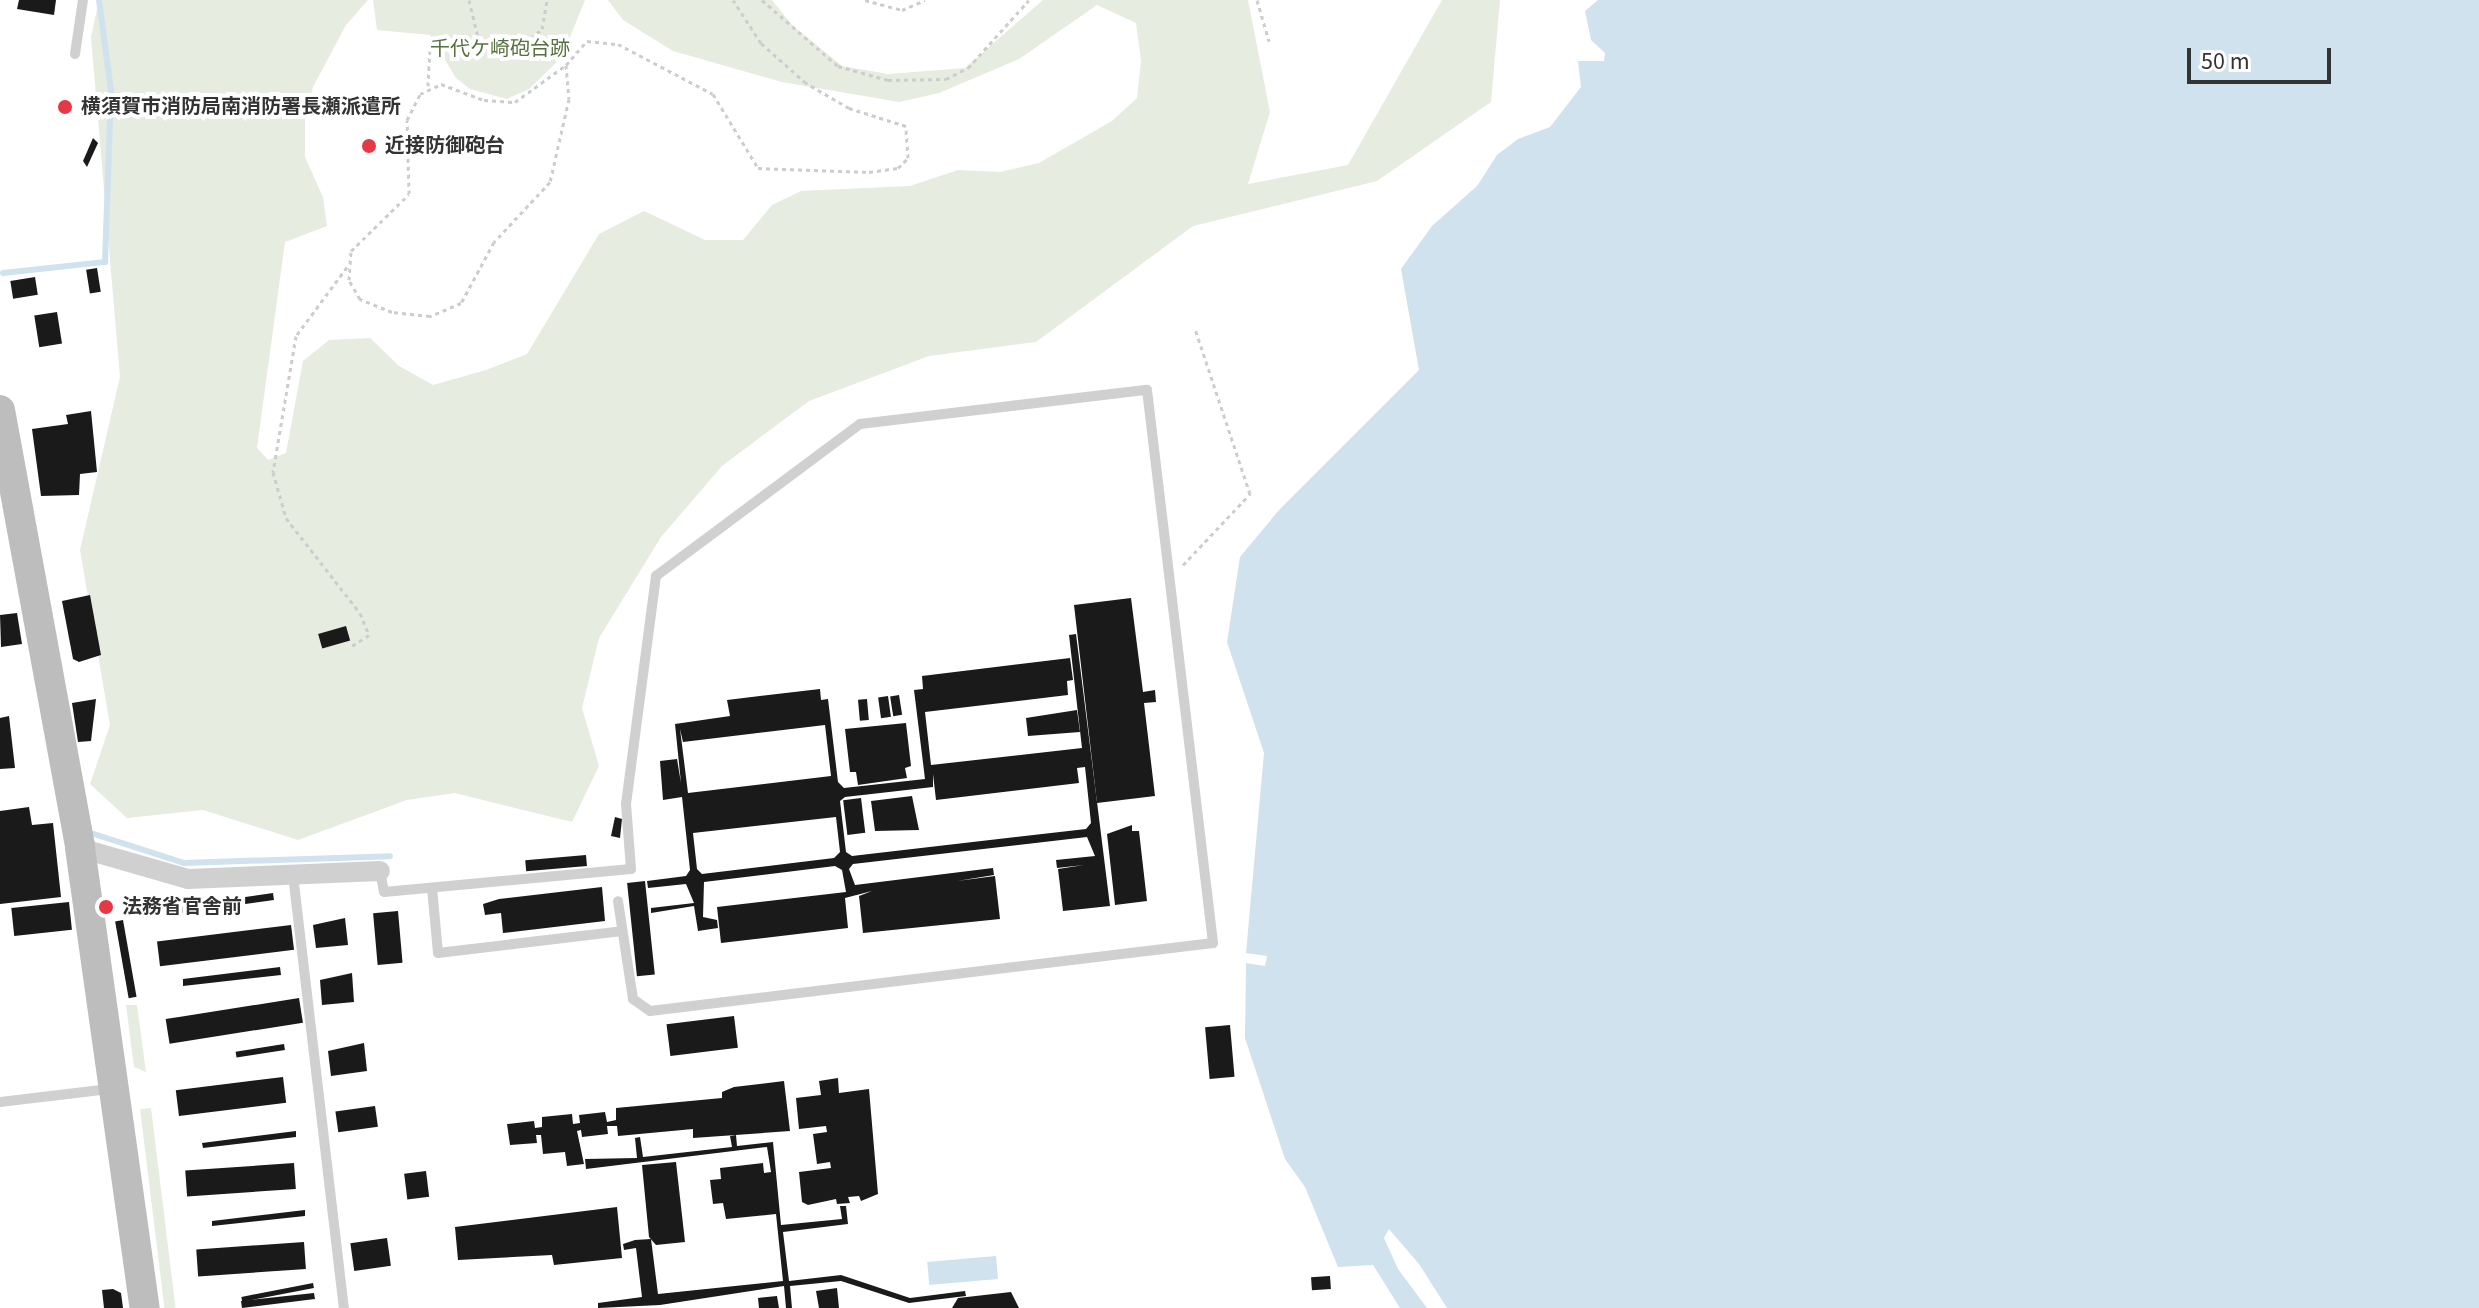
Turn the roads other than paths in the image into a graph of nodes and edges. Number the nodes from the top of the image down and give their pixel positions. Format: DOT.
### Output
graph roads {
  1 [pos="83,0"];
  2 [pos="75,54"];
  3 [pos="0,410"];
  4 [pos="4,464"];
  5 [pos="80,848"];
  6 [pos="380,871"];
  7 [pos="293,875"];
  8 [pos="432,888"];
  9 [pos="618,901"];
  10 [pos="622,931"];
  11 [pos="117,1088"];
  12 [pos="0,1102"];
  13 [pos="145,1308"];
  14 [pos="344,1308"];
  1 -- 2 [label="lane"];
  3 -- 4 [label="street"];
  4 -- 5 [label="street"];
  5 -- 7 [label="street"];
  5 -- 11 [label="street"];
  6 -- 7 [label="street"];
  6 -- 8 [label="lane"];
  7 -- 14 [label="lane"];
  8 -- 10 [label="lane"];
  8 -- 10 [label="lane"];
  9 -- 10 [label="lane"];
  11 -- 12 [label="lane"];
  11 -- 13 [label="street"];
}
